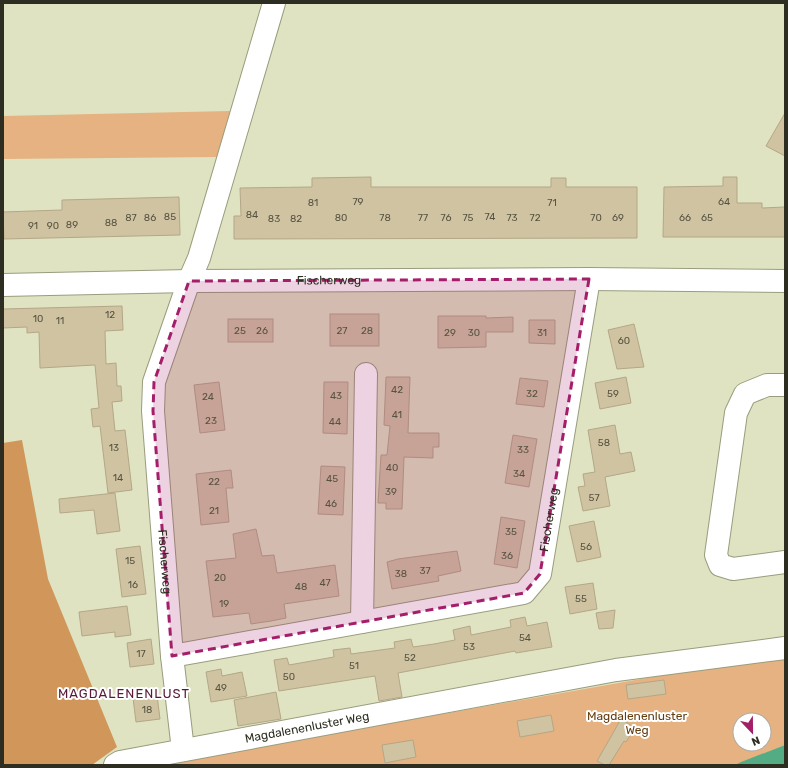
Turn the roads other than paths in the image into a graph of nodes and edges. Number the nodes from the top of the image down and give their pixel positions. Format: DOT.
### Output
graph roads {
  1 [pos="274,3"];
  2 [pos="589,278"];
  3 [pos="189,281"];
  4 [pos="785,281"];
  5 [pos="3,285"];
  6 [pos="366,374"];
  7 [pos="785,385"];
  8 [pos="785,562"];
  9 [pos="362,622"];
  10 [pos="785,648"];
  11 [pos="172,656"];
  12 [pos="183,750"];
  13 [pos="115,765"];
  1 -- 3 [label="street"];
  2 -- 3 [label="street, Fischerweg"];
  2 -- 4 [label="street, Fischerweg"];
  2 -- 9 [label="street, Fischerweg"];
  3 -- 5 [label="street, Fischerweg"];
  3 -- 11 [label="street, Fischerweg"];
  6 -- 9 [label="street"];
  7 -- 8 [label="street"];
  9 -- 11 [label="street, Fischerweg"];
  10 -- 12 [label="street, Magdalenenluster Weg"];
  11 -- 12 [label="street, Fischerweg"];
  12 -- 13 [label="street, Magdalenenluster Weg"];
}
